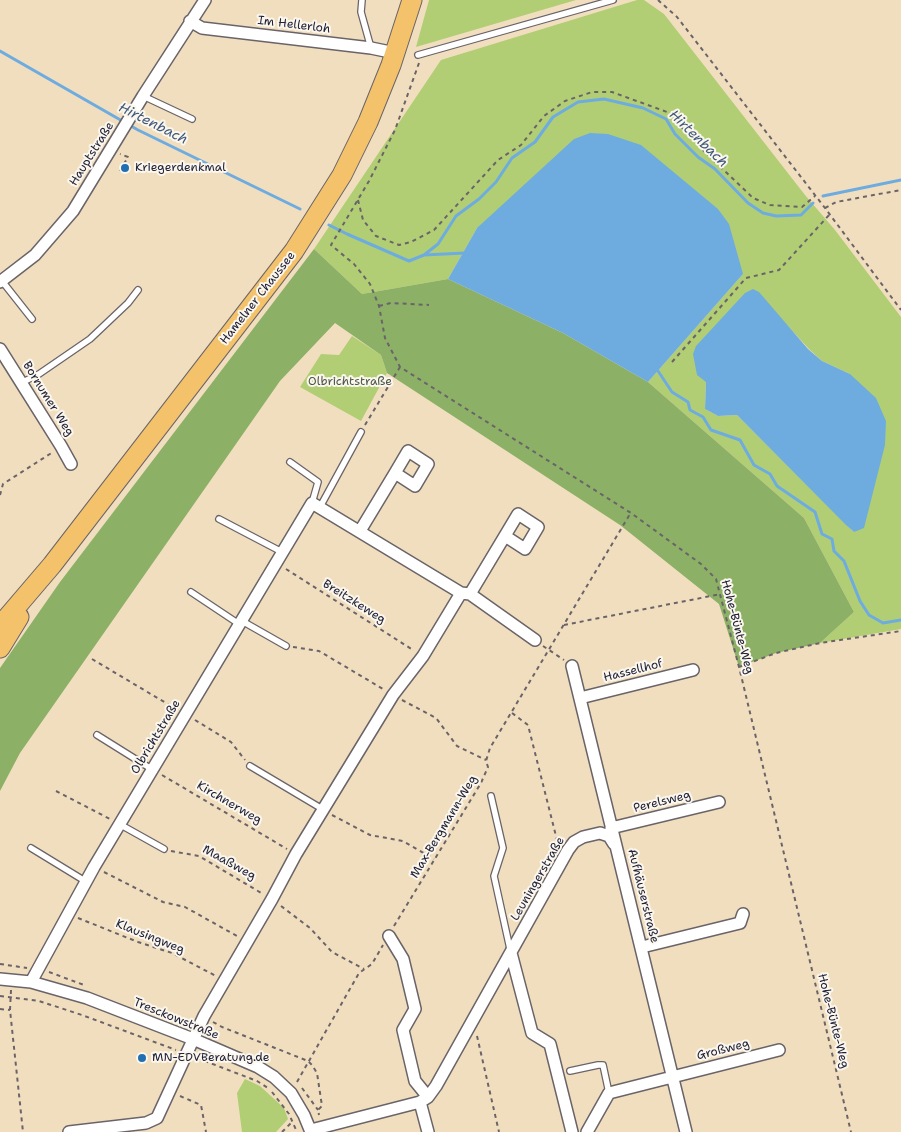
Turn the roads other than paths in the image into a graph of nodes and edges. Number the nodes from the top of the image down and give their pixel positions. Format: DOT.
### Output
graph roads {
  1 [pos="362,0"];
  2 [pos="412,0"];
  3 [pos="613,0"];
  4 [pos="201,1"];
  5 [pos="190,20"];
  6 [pos="371,48"];
  7 [pos="395,53"];
  8 [pos="418,55"];
  9 [pos="143,96"];
  10 [pos="192,119"];
  11 [pos="1,281"];
  12 [pos="138,290"];
  13 [pos="32,319"];
  14 [pos="0,349"];
  15 [pos="21,383"];
  16 [pos="361,432"];
  17 [pos="290,462"];
  18 [pos="71,464"];
  19 [pos="395,473"];
  20 [pos="316,505"];
  21 [pos="220,519"];
  22 [pos="360,531"];
  23 [pos="505,536"];
  24 [pos="282,552"];
  25 [pos="52,565"];
  26 [pos="191,592"];
  27 [pos="465,593"];
  28 [pos="241,622"];
  29 [pos="0,626"];
  30 [pos="535,640"];
  31 [pos="286,646"];
  32 [pos="0,648"];
  33 [pos="572,666"];
  34 [pos="693,670"];
  35 [pos="580,698"];
  36 [pos="97,734"];
  37 [pos="250,766"];
  38 [pos="153,770"];
  39 [pos="491,796"];
  40 [pos="718,802"];
  41 [pos="324,810"];
  42 [pos="121,824"];
  43 [pos="611,828"];
  44 [pos="31,848"];
  45 [pos="164,849"];
  46 [pos="618,852"];
  47 [pos="85,881"];
  48 [pos="744,914"];
  49 [pos="389,936"];
  50 [pos="642,947"];
  51 [pos="511,952"];
  52 [pos="6,980"];
  53 [pos="31,982"];
  54 [pos="193,1039"];
  55 [pos="779,1050"];
  56 [pos="570,1072"];
  57 [pos="674,1076"];
  58 [pos="609,1093"];
  59 [pos="424,1099"];
  60 [pos="314,1130"];
  61 [pos="69,1132"];
  62 [pos="428,1132"];
  63 [pos="572,1132"];
  64 [pos="587,1132"];
  65 [pos="686,1132"];
  1 -- 6 [label="lane"];
  2 -- 7 [label="main road, Hamelner Chaussee"];
  3 -- 8 [label="lane"];
  4 -- 5 [label="street, Hauptstraße"];
  5 -- 6 [label="street, Im Hellerloh"];
  5 -- 9 [label="street, Hauptstraße"];
  6 -- 7 [label="street, Im Hellerloh"];
  7 -- 25 [label="main road, Hamelner Chaussee"];
  9 -- 10 [label="lane"];
  9 -- 11 [label="street, Hauptstraße"];
  11 -- 13 [label="lane"];
  12 -- 15 [label="lane"];
  14 -- 15 [label="street, Bornumer Weg"];
  15 -- 18 [label="street, Bornumer Weg"];
  16 -- 20 [label="lane"];
  17 -- 20 [label="lane"];
  19 -- 22 [label="street"];
  20 -- 22 [label="street"];
  20 -- 24 [label="street, Olbrichtstraße"];
  21 -- 24 [label="lane"];
  22 -- 27 [label="street"];
  23 -- 27 [label="street"];
  24 -- 28 [label="street, Olbrichtstraße"];
  25 -- 29 [label="main road, Hamelner Chaussee"];
  25 -- 32 [label="main road, Hamelner Chaussee"];
  26 -- 28 [label="lane"];
  27 -- 30 [label="street"];
  27 -- 41 [label="street"];
  28 -- 31 [label="lane"];
  28 -- 38 [label="street, Olbrichtstraße"];
  33 -- 35 [label="street, Aufhäuserstraße"];
  34 -- 35 [label="street, Hassellhof"];
  35 -- 43 [label="street, Aufhäuserstraße"];
  36 -- 38 [label="lane"];
  37 -- 41 [label="lane"];
  38 -- 42 [label="street, Olbrichtstraße"];
  39 -- 51 [label="lane, Leuningerstraße"];
  40 -- 43 [label="street, Perelsweg"];
  41 -- 54 [label="street"];
  42 -- 45 [label="lane"];
  42 -- 47 [label="street, Olbrichtstraße"];
  43 -- 46 [label="street, Aufhäuserstraße"];
  44 -- 47 [label="lane"];
  46 -- 50 [label="street, Aufhäuserstraße"];
  46 -- 51 [label="street, Leuningerstraße"];
  47 -- 53 [label="street, Olbrichtstraße"];
  48 -- 50 [label="street"];
  49 -- 59 [label="street"];
  50 -- 57 [label="street, Aufhäuserstraße"];
  51 -- 59 [label="street, Leuningerstraße"];
  51 -- 63 [label="street"];
  52 -- 53 [label="street, Tresckowstraße"];
  53 -- 54 [label="street, Tresckowstraße"];
  54 -- 60 [label="street, Tresckowstraße"];
  54 -- 61 [label="street"];
  55 -- 57 [label="street, Großweg"];
  56 -- 58 [label="lane"];
  57 -- 58 [label="street, Großweg"];
  57 -- 65 [label="street, Aufhäuserstraße"];
  58 -- 64 [label="street"];
  59 -- 60 [label="street"];
  59 -- 62 [label="street"];
}
